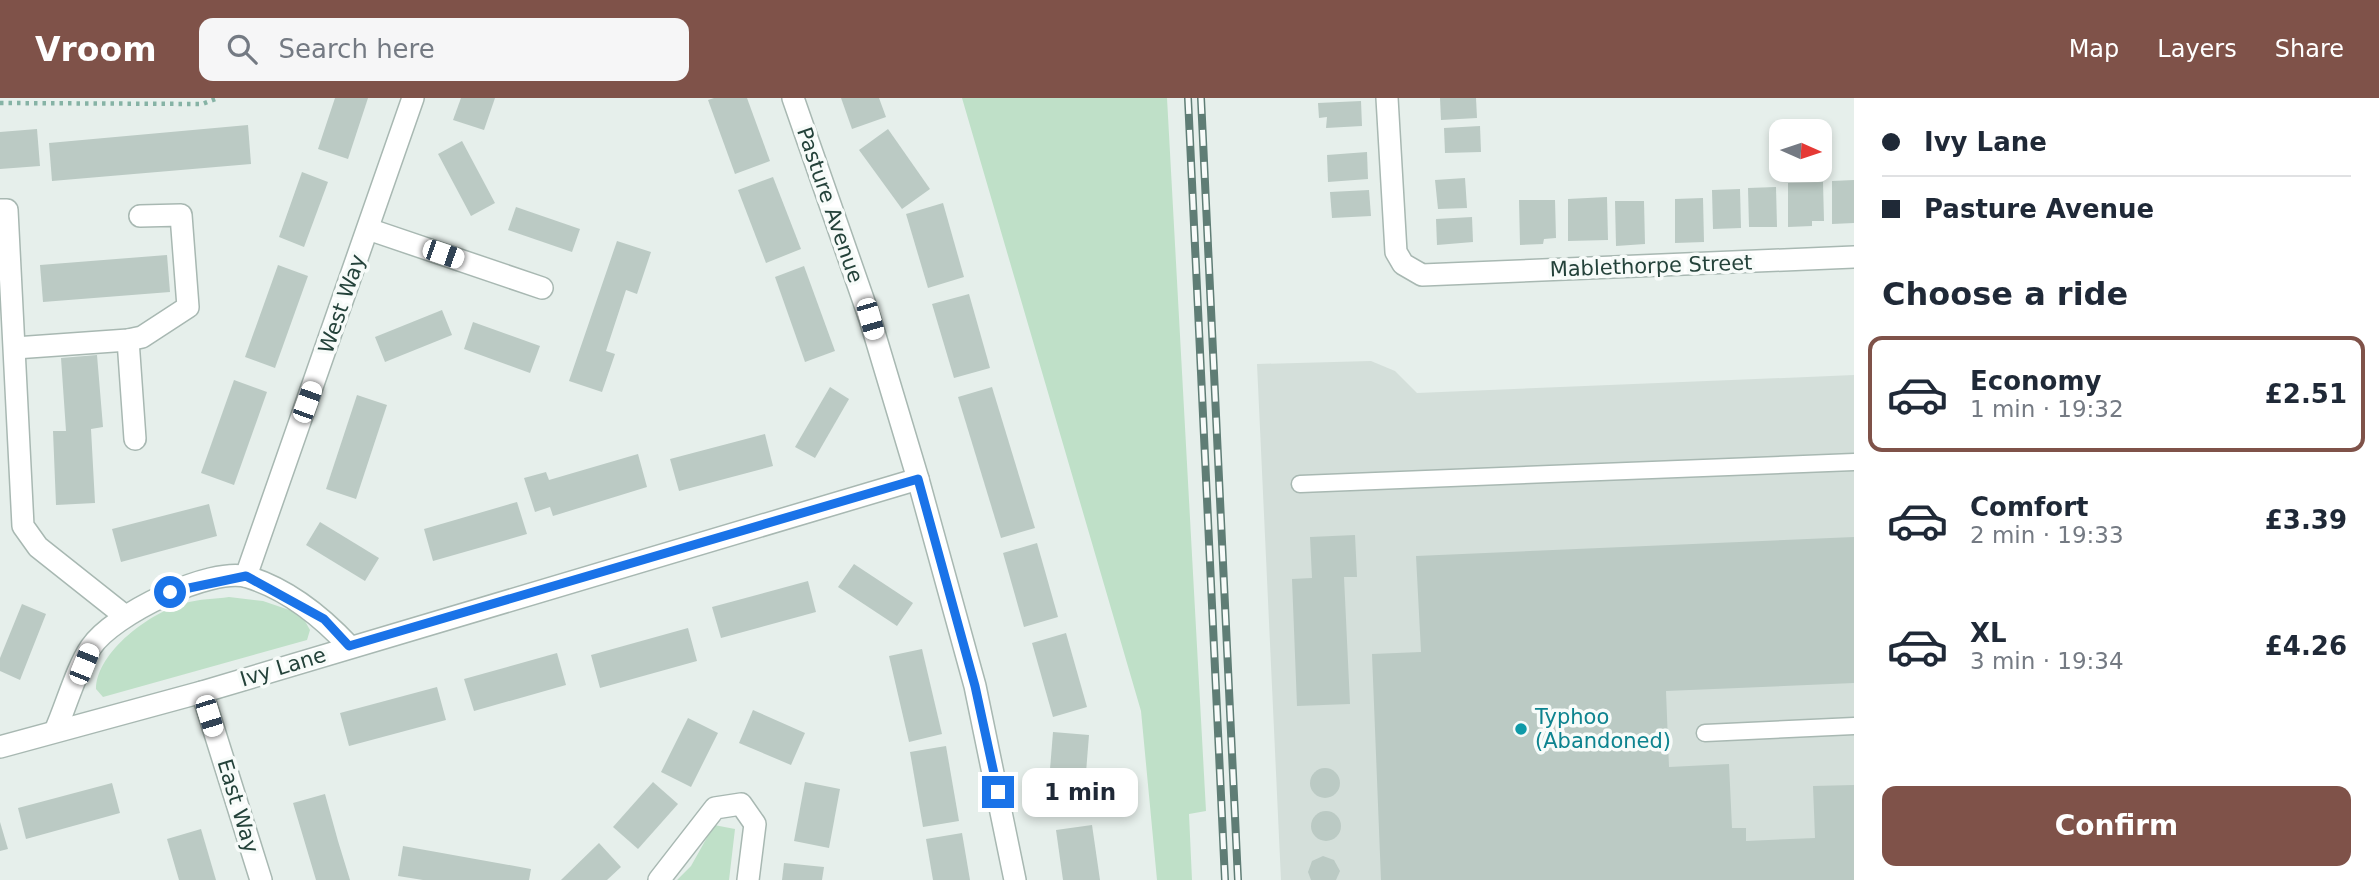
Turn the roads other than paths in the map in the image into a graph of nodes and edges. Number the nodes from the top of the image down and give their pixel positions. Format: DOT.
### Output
graph roads {
  1 [pos="413,98"];
  2 [pos="793,98"];
  3 [pos="1387,98"];
  4 [pos="0,210"];
  5 [pos="140,216"];
  6 [pos="368,229"];
  7 [pos="1854,257"];
  8 [pos="542,288"];
  9 [pos="128,340"];
  10 [pos="15,348"];
  11 [pos="135,439"];
  12 [pos="1854,462"];
  13 [pos="918,479"];
  14 [pos="1300,484"];
  15 [pos="10,487"];
  16 [pos="246,576"];
  17 [pos="125,616"];
  18 [pos="349,646"];
  19 [pos="202,692"];
  20 [pos="1854,726"];
  21 [pos="55,731"];
  22 [pos="1705,733"];
  23 [pos="0,747"];
  24 [pos="261,880"];
  25 [pos="659,880"];
  26 [pos="748,880"];
  27 [pos="1016,880"];
  1 -- 6 [label="street, West Way"];
  2 -- 13 [label="street, Pasture Avenue"];
  3 -- 7 [label="street, Mablethorpe Street"];
  4 -- 10 [label="street"];
  5 -- 9 [label="street"];
  6 -- 8 [label="street, West Way"];
  6 -- 16 [label="street, West Way"];
  9 -- 10 [label="street"];
  9 -- 11 [label="street"];
  10 -- 15 [label="street"];
  12 -- 14 [label="lane"];
  13 -- 18 [label="street, Ivy Lane"];
  13 -- 27 [label="street, Pasture Avenue"];
  15 -- 17 [label="street"];
  16 -- 17 [label="street"];
  16 -- 18 [label="street, Ivy Lane"];
  17 -- 21 [label="street"];
  18 -- 19 [label="street, Ivy Lane"];
  19 -- 21 [label="street, Ivy Lane"];
  19 -- 24 [label="street, East Way"];
  20 -- 22 [label="lane"];
  21 -- 23 [label="street, Ivy Lane"];
  25 -- 26 [label="street"];
}
